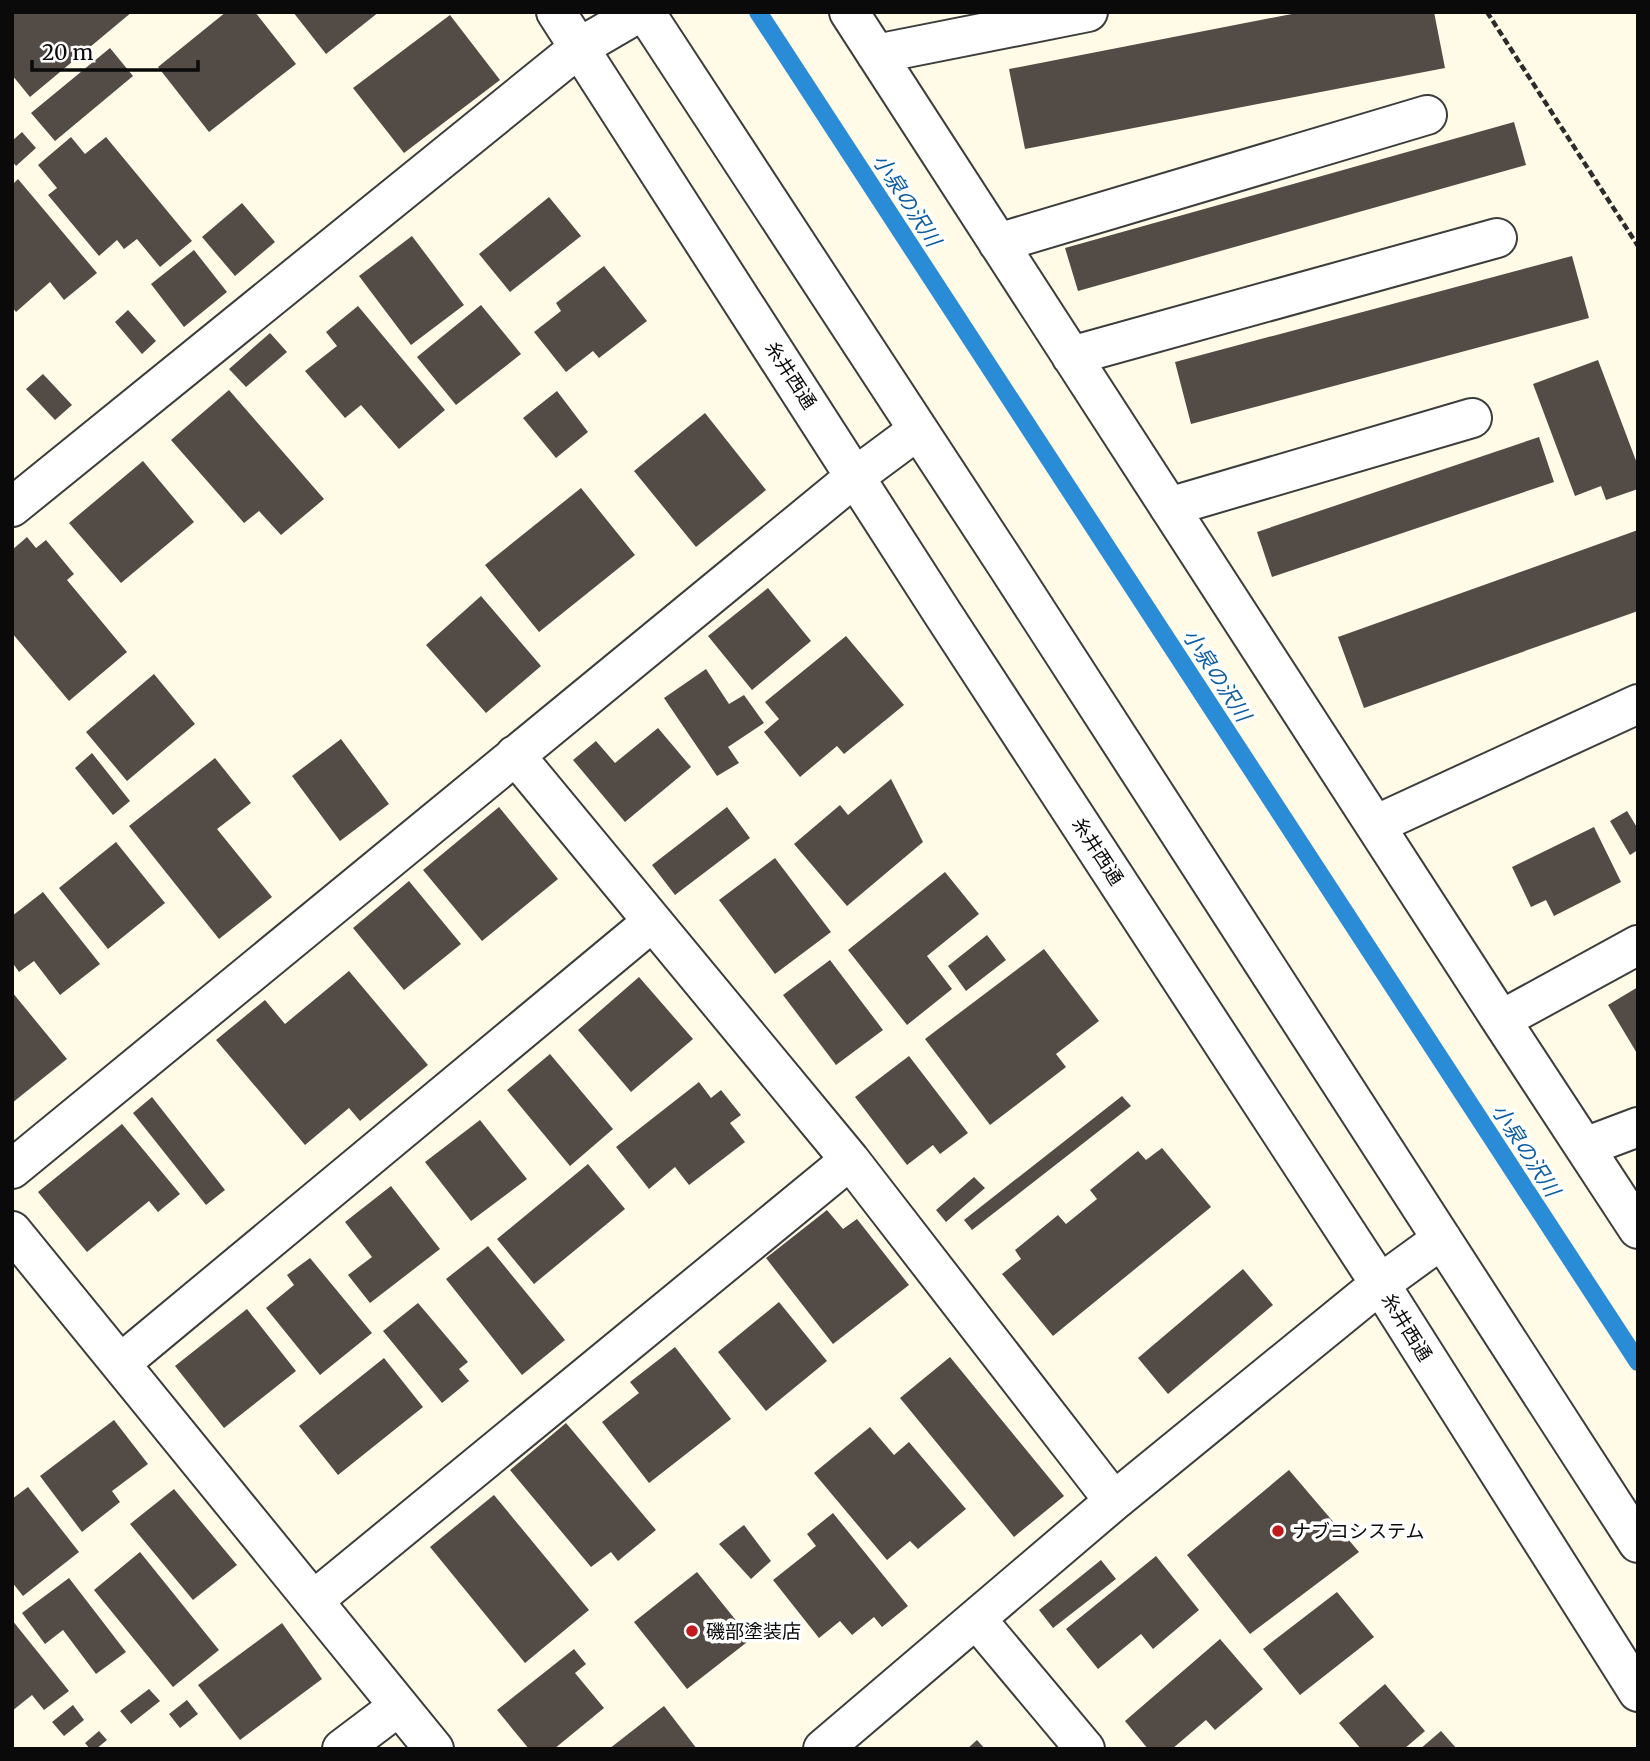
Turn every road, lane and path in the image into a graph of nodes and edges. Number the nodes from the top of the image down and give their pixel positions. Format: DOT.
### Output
graph roads {
  1 [pos="556,12"];
  2 [pos="642,12"];
  3 [pos="849,12"];
  4 [pos="1088,12"];
  5 [pos="1487,12"];
  6 [pos="580,47"];
  7 [pos="876,54"];
  8 [pos="1427,115"];
  9 [pos="1497,238"];
  10 [pos="998,243"];
  11 [pos="1638,246"];
  12 [pos="1071,356"];
  13 [pos="1472,418"];
  14 [pos="918,430"];
  15 [pos="856,477"];
  16 [pos="12,507"];
  17 [pos="1169,507"];
  18 [pos="1638,704"];
  19 [pos="515,755"];
  20 [pos="1375,825"];
  21 [pos="652,922"];
  22 [pos="1638,945"];
  23 [pos="1501,1020"];
  24 [pos="1638,1127"];
  25 [pos="1585,1147"];
  26 [pos="850,1160"];
  27 [pos="12,1169"];
  28 [pos="1638,1228"];
  29 [pos="12,1231"];
  30 [pos="1442,1239"];
  31 [pos="1380,1284"];
  32 [pos="121,1363"];
  33 [pos="1114,1501"];
  34 [pos="1638,1543"];
  35 [pos="314,1600"];
  36 [pos="977,1620"];
  37 [pos="1638,1692"];
  38 [pos="399,1706"];
  39 [pos="342,1749"];
  40 [pos="434,1749"];
  41 [pos="823,1749"];
  42 [pos="1084,1749"];
  1 -- 6 [label="street, 糸井西通"];
  2 -- 6 [label="street"];
  2 -- 14 [label="street"];
  3 -- 7 [label="street"];
  4 -- 7 [label="street"];
  5 -- 11 [label="path"];
  6 -- 15 [label="street, 糸井西通"];
  6 -- 16 [label="street"];
  7 -- 10 [label="street"];
  8 -- 10 [label="street"];
  9 -- 12 [label="street"];
  10 -- 12 [label="street"];
  12 -- 17 [label="street"];
  13 -- 17 [label="street"];
  14 -- 15 [label="street"];
  14 -- 30 [label="street"];
  15 -- 19 [label="street"];
  15 -- 31 [label="street, 糸井西通"];
  17 -- 20 [label="street"];
  18 -- 20 [label="street"];
  19 -- 21 [label="street"];
  19 -- 27 [label="street"];
  20 -- 23 [label="street"];
  21 -- 26 [label="street"];
  21 -- 32 [label="street"];
  22 -- 23 [label="street"];
  23 -- 25 [label="street"];
  24 -- 25 [label="street"];
  25 -- 28 [label="street"];
  26 -- 33 [label="street"];
  26 -- 35 [label="street"];
  29 -- 32 [label="street"];
  30 -- 31 [label="street"];
  30 -- 34 [label="street"];
  31 -- 33 [label="street"];
  31 -- 37 [label="street, 糸井西通"];
  32 -- 35 [label="street"];
  33 -- 36 [label="street"];
  35 -- 38 [label="street"];
  36 -- 41 [label="street"];
  36 -- 42 [label="street"];
  38 -- 39 [label="street"];
  38 -- 40 [label="street"];
}
